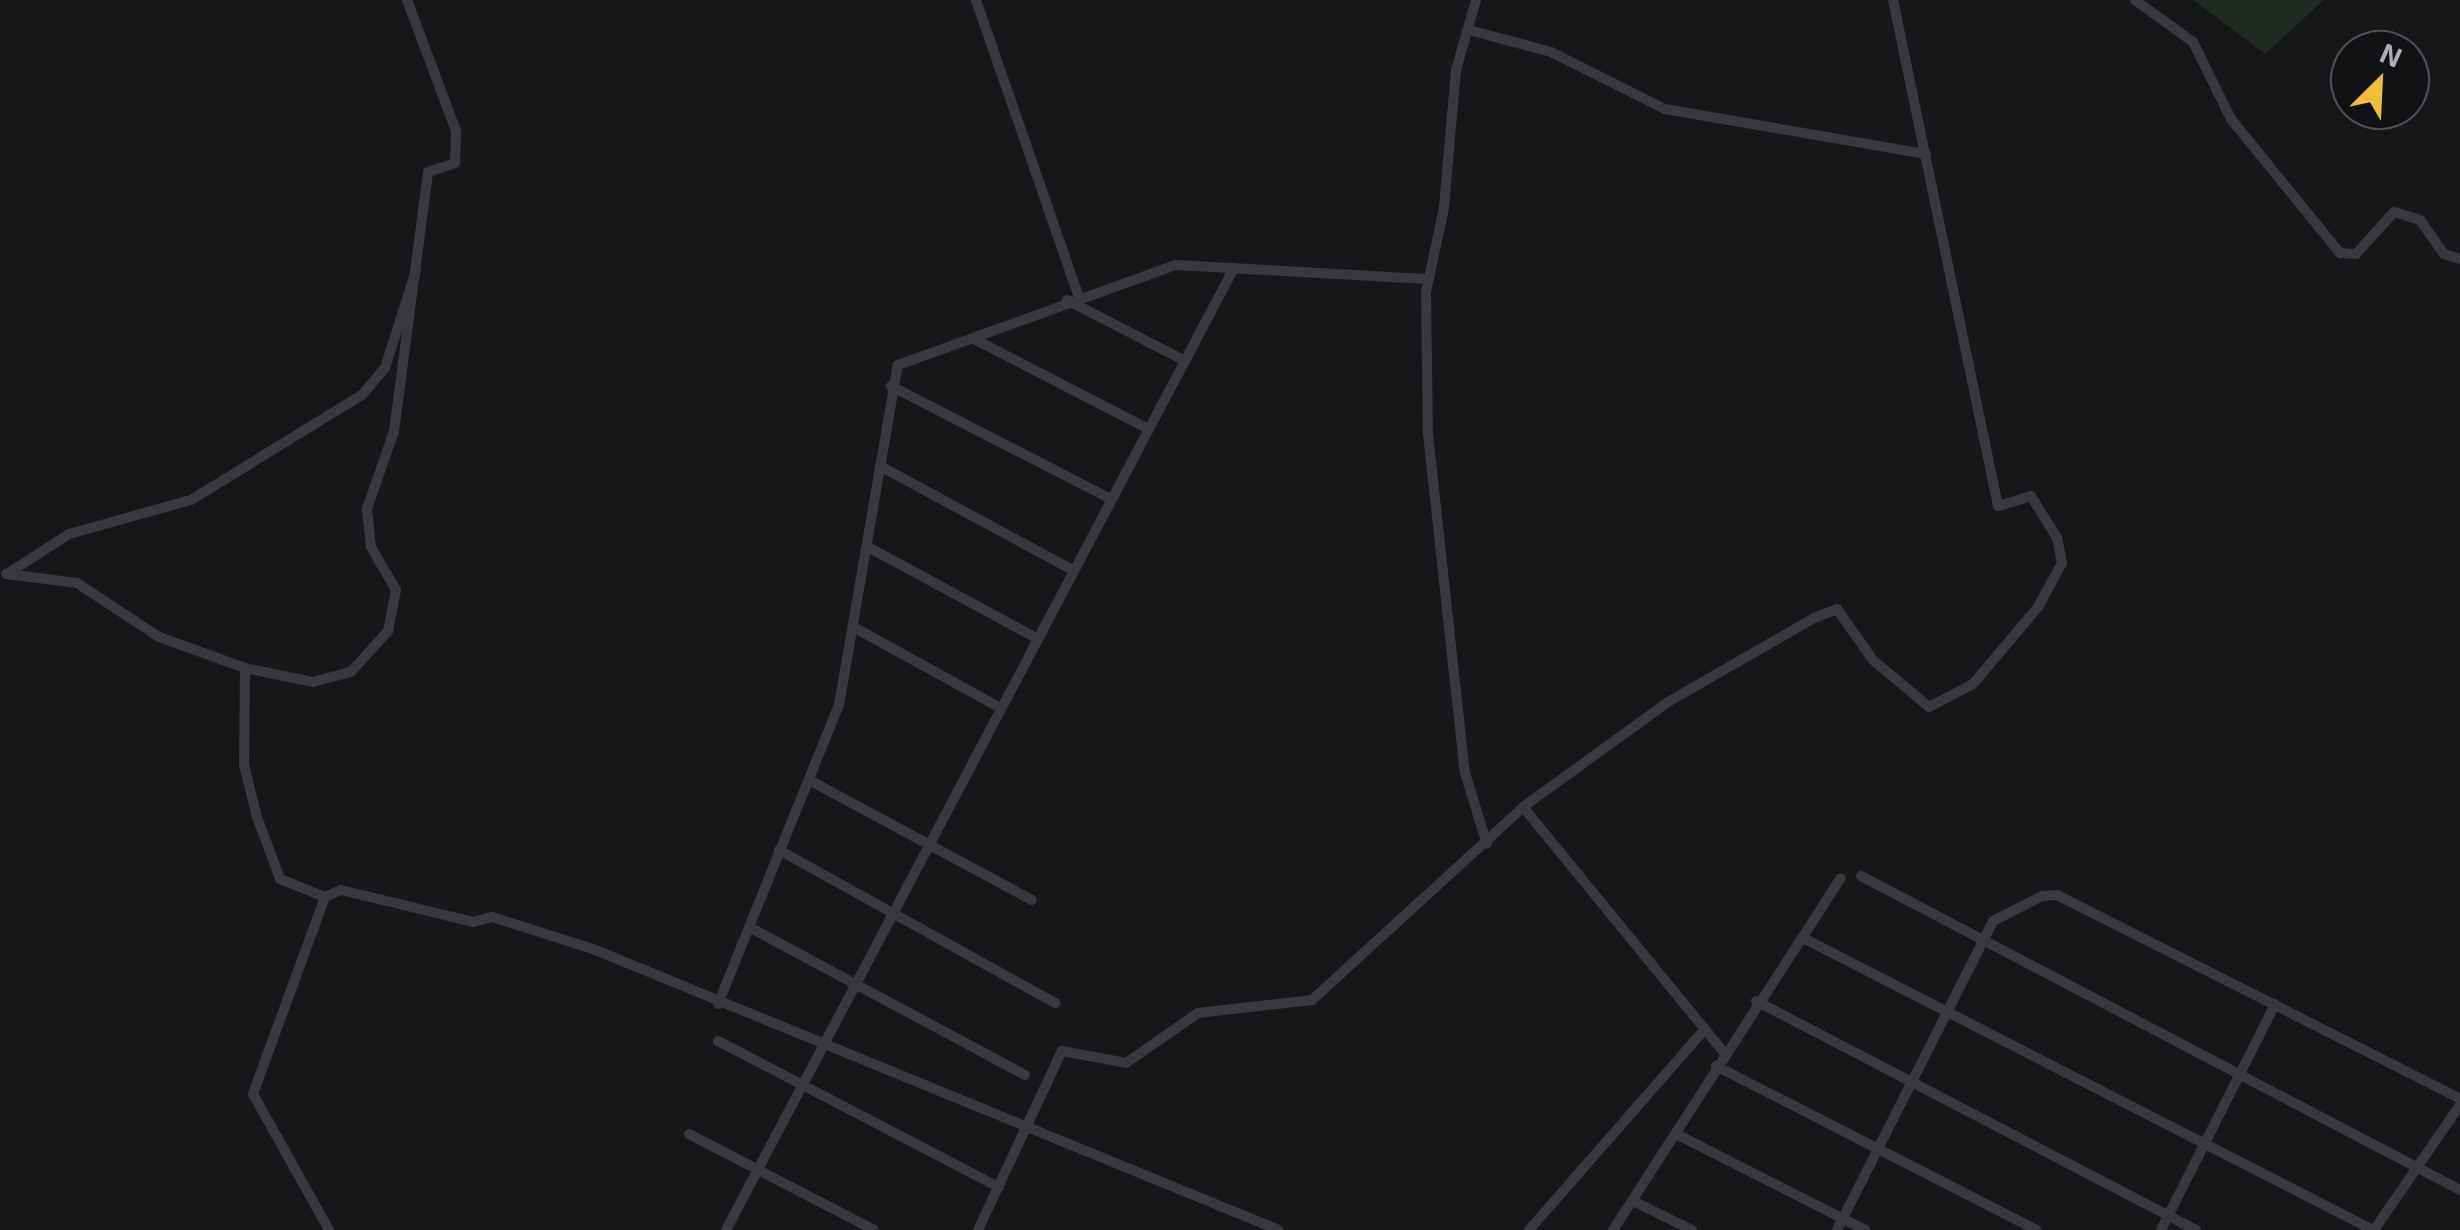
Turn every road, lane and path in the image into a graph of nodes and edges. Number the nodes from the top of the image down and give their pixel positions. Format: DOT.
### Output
graph roads {
  1 [pos="407,0"];
  2 [pos="976,0"];
  3 [pos="1476,0"];
  4 [pos="1893,0"];
  5 [pos="2135,0"];
  6 [pos="1468,30"];
  7 [pos="1926,154"];
  8 [pos="425,251"];
  9 [pos="2460,259"];
  10 [pos="1234,268"];
  11 [pos="1426,279"];
  12 [pos="1072,298"];
  13 [pos="974,339"];
  14 [pos="1184,361"];
  15 [pos="892,386"];
  16 [pos="1148,429"];
  17 [pos="880,466"];
  18 [pos="1110,499"];
  19 [pos="868,546"];
  20 [pos="1072,570"];
  21 [pos="3,574"];
  22 [pos="857,629"];
  23 [pos="1036,638"];
  24 [pos="245,668"];
  25 [pos="998,707"];
  26 [pos="809,780"];
  27 [pos="1523,807"];
  28 [pos="927,841"];
  29 [pos="1487,844"];
  30 [pos="779,850"];
  31 [pos="1860,876"];
  32 [pos="1842,878"];
  33 [pos="325,897"];
  34 [pos="1032,900"];
  35 [pos="886,916"];
  36 [pos="749,927"];
  37 [pos="1808,940"];
  38 [pos="1982,942"];
  39 [pos="852,980"];
  40 [pos="1756,1002"];
  41 [pos="1054,1003"];
  42 [pos="718,1004"];
  43 [pos="2275,1004"];
  44 [pos="1949,1011"];
  45 [pos="1705,1028"];
  46 [pos="718,1041"];
  47 [pos="818,1044"];
  48 [pos="1724,1053"];
  49 [pos="1716,1066"];
  50 [pos="1024,1075"];
  51 [pos="2238,1076"];
  52 [pos="1915,1082"];
  53 [pos="798,1084"];
  54 [pos="2460,1102"];
  55 [pos="1029,1126"];
  56 [pos="690,1134"];
  57 [pos="1678,1135"];
  58 [pos="2205,1140"];
  59 [pos="1878,1148"];
  60 [pos="757,1168"];
  61 [pos="2417,1168"];
  62 [pos="999,1187"];
  63 [pos="2460,1190"];
  64 [pos="1633,1201"];
  65 [pos="2168,1215"];
  66 [pos="1843,1218"];
  67 [pos="330,1230"];
  68 [pos="726,1230"];
  69 [pos="874,1230"];
  70 [pos="978,1230"];
  71 [pos="1279,1230"];
  72 [pos="1529,1230"];
  73 [pos="1613,1230"];
  74 [pos="1692,1230"];
  75 [pos="1837,1230"];
  76 [pos="1865,1230"];
  77 [pos="2036,1230"];
  78 [pos="2161,1230"];
  79 [pos="2196,1230"];
  80 [pos="2374,1230"];
  1 -- 8 [label="street"];
  2 -- 12 [label="street"];
  3 -- 6 [label="street"];
  4 -- 7 [label="street"];
  5 -- 9 [label="street"];
  6 -- 7 [label="street"];
  6 -- 11 [label="street"];
  7 -- 27 [label="street"];
  8 -- 21 [label="street"];
  8 -- 24 [label="street"];
  10 -- 11 [label="street"];
  10 -- 12 [label="street"];
  10 -- 14 [label="street"];
  11 -- 29 [label="street"];
  12 -- 13 [label="street"];
  12 -- 14 [label="street"];
  13 -- 15 [label="street"];
  13 -- 16 [label="street"];
  14 -- 16 [label="street"];
  15 -- 17 [label="street"];
  15 -- 18 [label="street"];
  16 -- 18 [label="street"];
  17 -- 19 [label="street"];
  17 -- 20 [label="street"];
  18 -- 20 [label="street"];
  19 -- 22 [label="street"];
  19 -- 23 [label="street"];
  20 -- 23 [label="street"];
  21 -- 24 [label="street"];
  22 -- 25 [label="street"];
  22 -- 26 [label="street"];
  23 -- 25 [label="street"];
  24 -- 33 [label="street"];
  25 -- 28 [label="street"];
  26 -- 28 [label="street"];
  26 -- 30 [label="street"];
  27 -- 29 [label="street"];
  27 -- 45 [label="street"];
  28 -- 34 [label="street"];
  28 -- 35 [label="street"];
  29 -- 55 [label="street"];
  30 -- 35 [label="street"];
  30 -- 36 [label="street"];
  31 -- 38 [label="street"];
  32 -- 37 [label="street"];
  33 -- 42 [label="street"];
  33 -- 67 [label="street"];
  35 -- 39 [label="street"];
  35 -- 41 [label="street"];
  36 -- 39 [label="street"];
  36 -- 42 [label="street"];
  37 -- 40 [label="street"];
  37 -- 44 [label="street"];
  38 -- 43 [label="street"];
  38 -- 44 [label="street"];
  38 -- 51 [label="street"];
  39 -- 47 [label="street"];
  39 -- 50 [label="street"];
  40 -- 48 [label="street"];
  40 -- 52 [label="street"];
  42 -- 47 [label="street"];
  43 -- 51 [label="street"];
  43 -- 54 [label="street"];
  44 -- 52 [label="street"];
  44 -- 58 [label="street"];
  45 -- 48 [label="street"];
  45 -- 72 [label="street"];
  46 -- 53 [label="street"];
  47 -- 53 [label="street"];
  47 -- 55 [label="street"];
  48 -- 49 [label="street"];
  49 -- 57 [label="street"];
  49 -- 59 [label="street"];
  51 -- 58 [label="street"];
  51 -- 61 [label="street"];
  52 -- 59 [label="street"];
  52 -- 65 [label="street"];
  53 -- 60 [label="street"];
  53 -- 62 [label="street"];
  54 -- 61 [label="street"];
  55 -- 62 [label="street"];
  55 -- 71 [label="street"];
  56 -- 60 [label="street"];
  57 -- 64 [label="street"];
  57 -- 66 [label="street"];
  58 -- 65 [label="street"];
  58 -- 80 [label="street"];
  59 -- 66 [label="street"];
  59 -- 77 [label="street"];
  60 -- 68 [label="street"];
  60 -- 69 [label="street"];
  61 -- 63 [label="street"];
  61 -- 80 [label="street"];
  62 -- 70 [label="street"];
  64 -- 73 [label="street"];
  64 -- 74 [label="street"];
  65 -- 78 [label="street"];
  65 -- 79 [label="street"];
  66 -- 75 [label="street"];
  66 -- 76 [label="street"];
}
